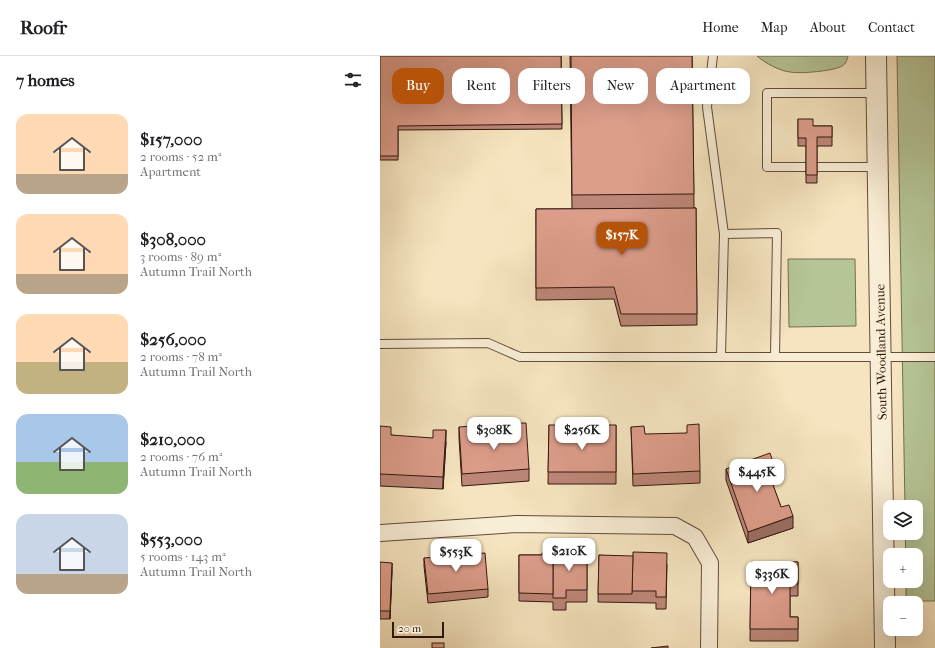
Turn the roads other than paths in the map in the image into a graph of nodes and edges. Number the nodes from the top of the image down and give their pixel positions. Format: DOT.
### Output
graph roads {
  1 [pos="713,56"];
  2 [pos="876,56"];
  3 [pos="877,93"];
  4 [pos="806,167"];
  5 [pos="817,167"];
  6 [pos="878,167"];
  7 [pos="724,234"];
  8 [pos="380,344"];
  9 [pos="721,356"];
  10 [pos="775,357"];
  11 [pos="881,357"];
  12 [pos="935,357"];
  13 [pos="380,533"];
  14 [pos="709,648"];
  15 [pos="885,648"];
  1 -- 7 [label="lane"];
  2 -- 3 [label="street, South Woodland Avenue"];
  3 -- 4 [label="lane"];
  3 -- 6 [label="street, South Woodland Avenue"];
  5 -- 6 [label="lane"];
  6 -- 11 [label="street, South Woodland Avenue"];
  7 -- 9 [label="lane"];
  7 -- 10 [label="lane"];
  8 -- 9 [label="lane"];
  9 -- 10 [label="lane"];
  10 -- 11 [label="lane"];
  11 -- 12 [label="lane"];
  11 -- 15 [label="street, South Woodland Avenue"];
  13 -- 14 [label="street"];
}
